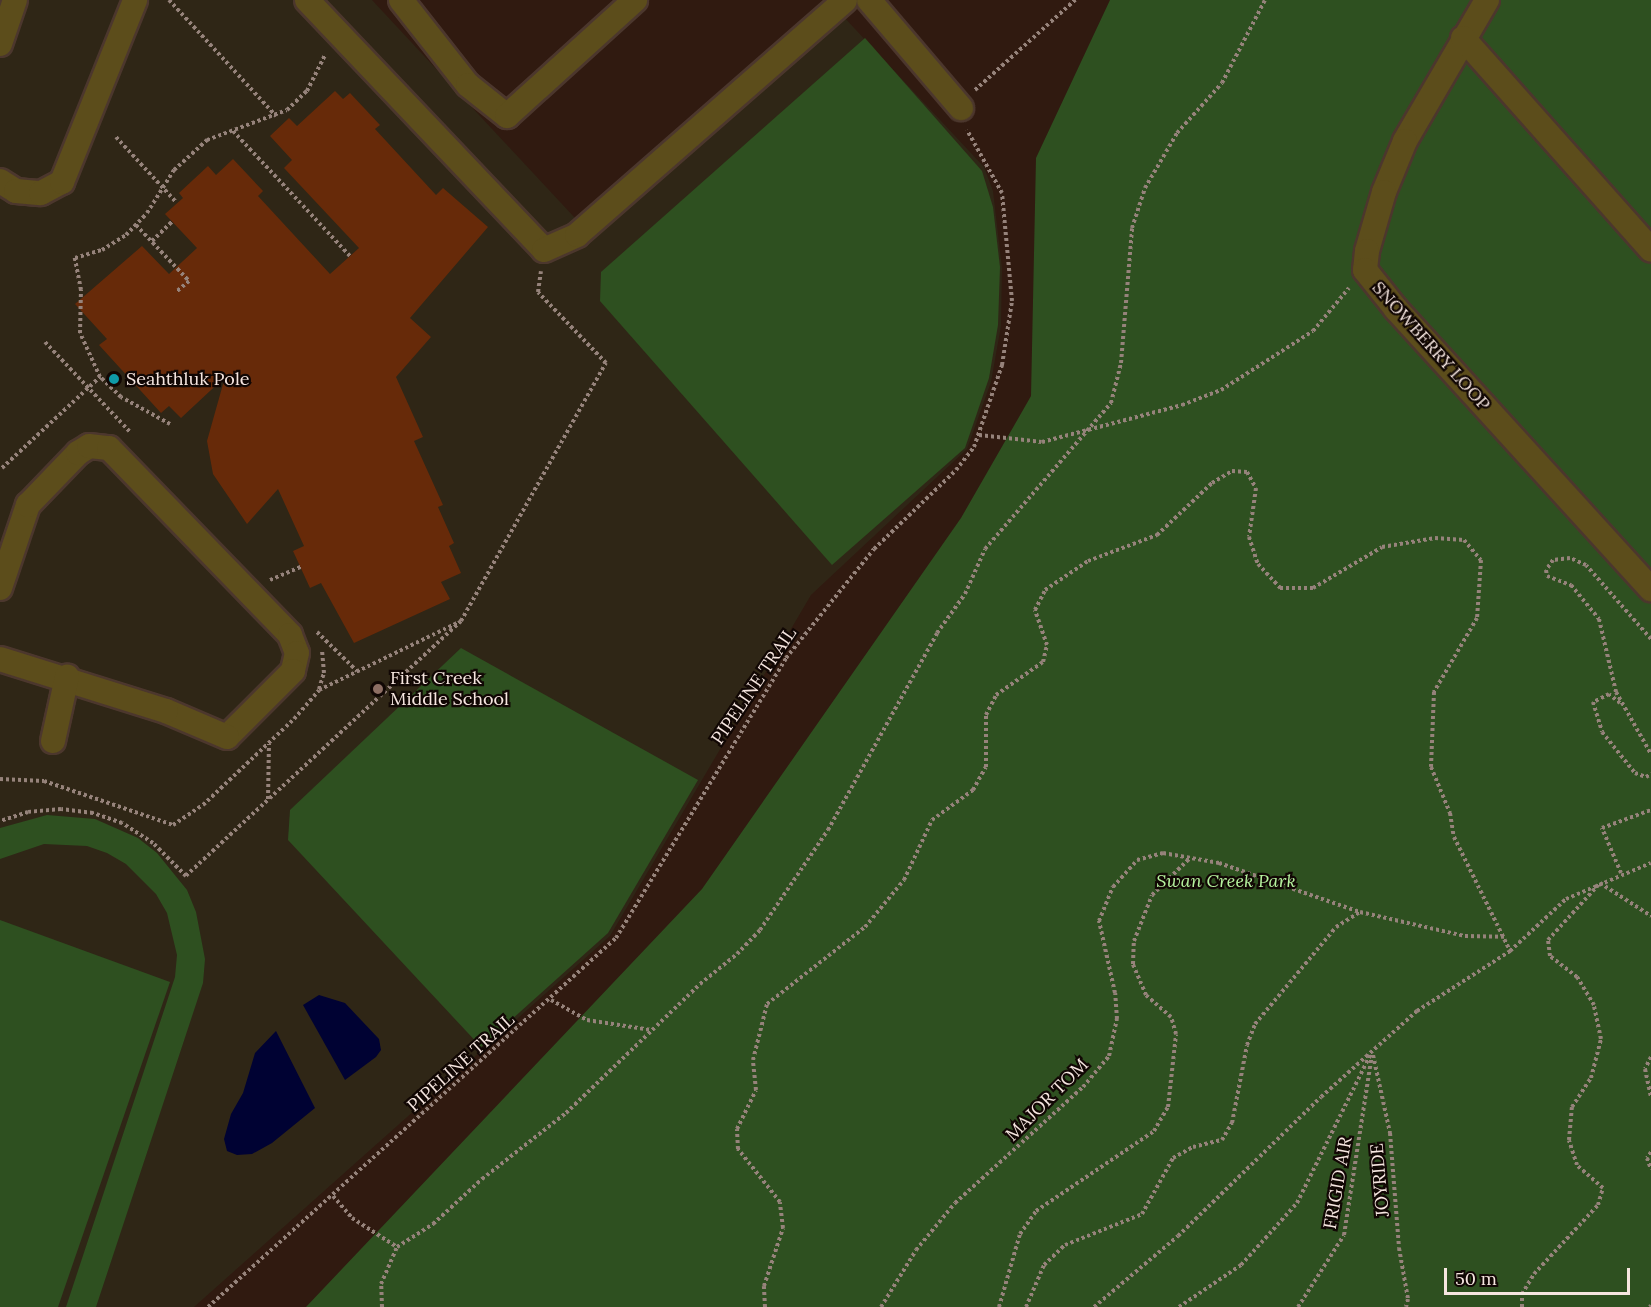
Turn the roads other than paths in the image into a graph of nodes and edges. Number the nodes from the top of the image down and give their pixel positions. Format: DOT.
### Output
graph roads {
  1 [pos="15,0"];
  2 [pos="135,0"];
  3 [pos="307,0"];
  4 [pos="401,0"];
  5 [pos="635,0"];
  6 [pos="845,0"];
  7 [pos="868,0"];
  8 [pos="1487,0"];
  9 [pos="1463,38"];
  10 [pos="0,44"];
  11 [pos="961,108"];
  12 [pos="0,181"];
  13 [pos="1651,250"];
  14 [pos="0,588"];
  15 [pos="1651,589"];
  16 [pos="0,659"];
  17 [pos="68,676"];
  18 [pos="53,741"];
  1 -- 10 [label="street"];
  2 -- 12 [label="street"];
  3 -- 6 [label="street"];
  4 -- 5 [label="street"];
  7 -- 11 [label="street"];
  8 -- 9 [label="street, SNOWBERRY LOOP"];
  9 -- 13 [label="street"];
  9 -- 15 [label="street, SNOWBERRY LOOP"];
  14 -- 17 [label="street"];
  16 -- 17 [label="street"];
  17 -- 18 [label="street"];
}
